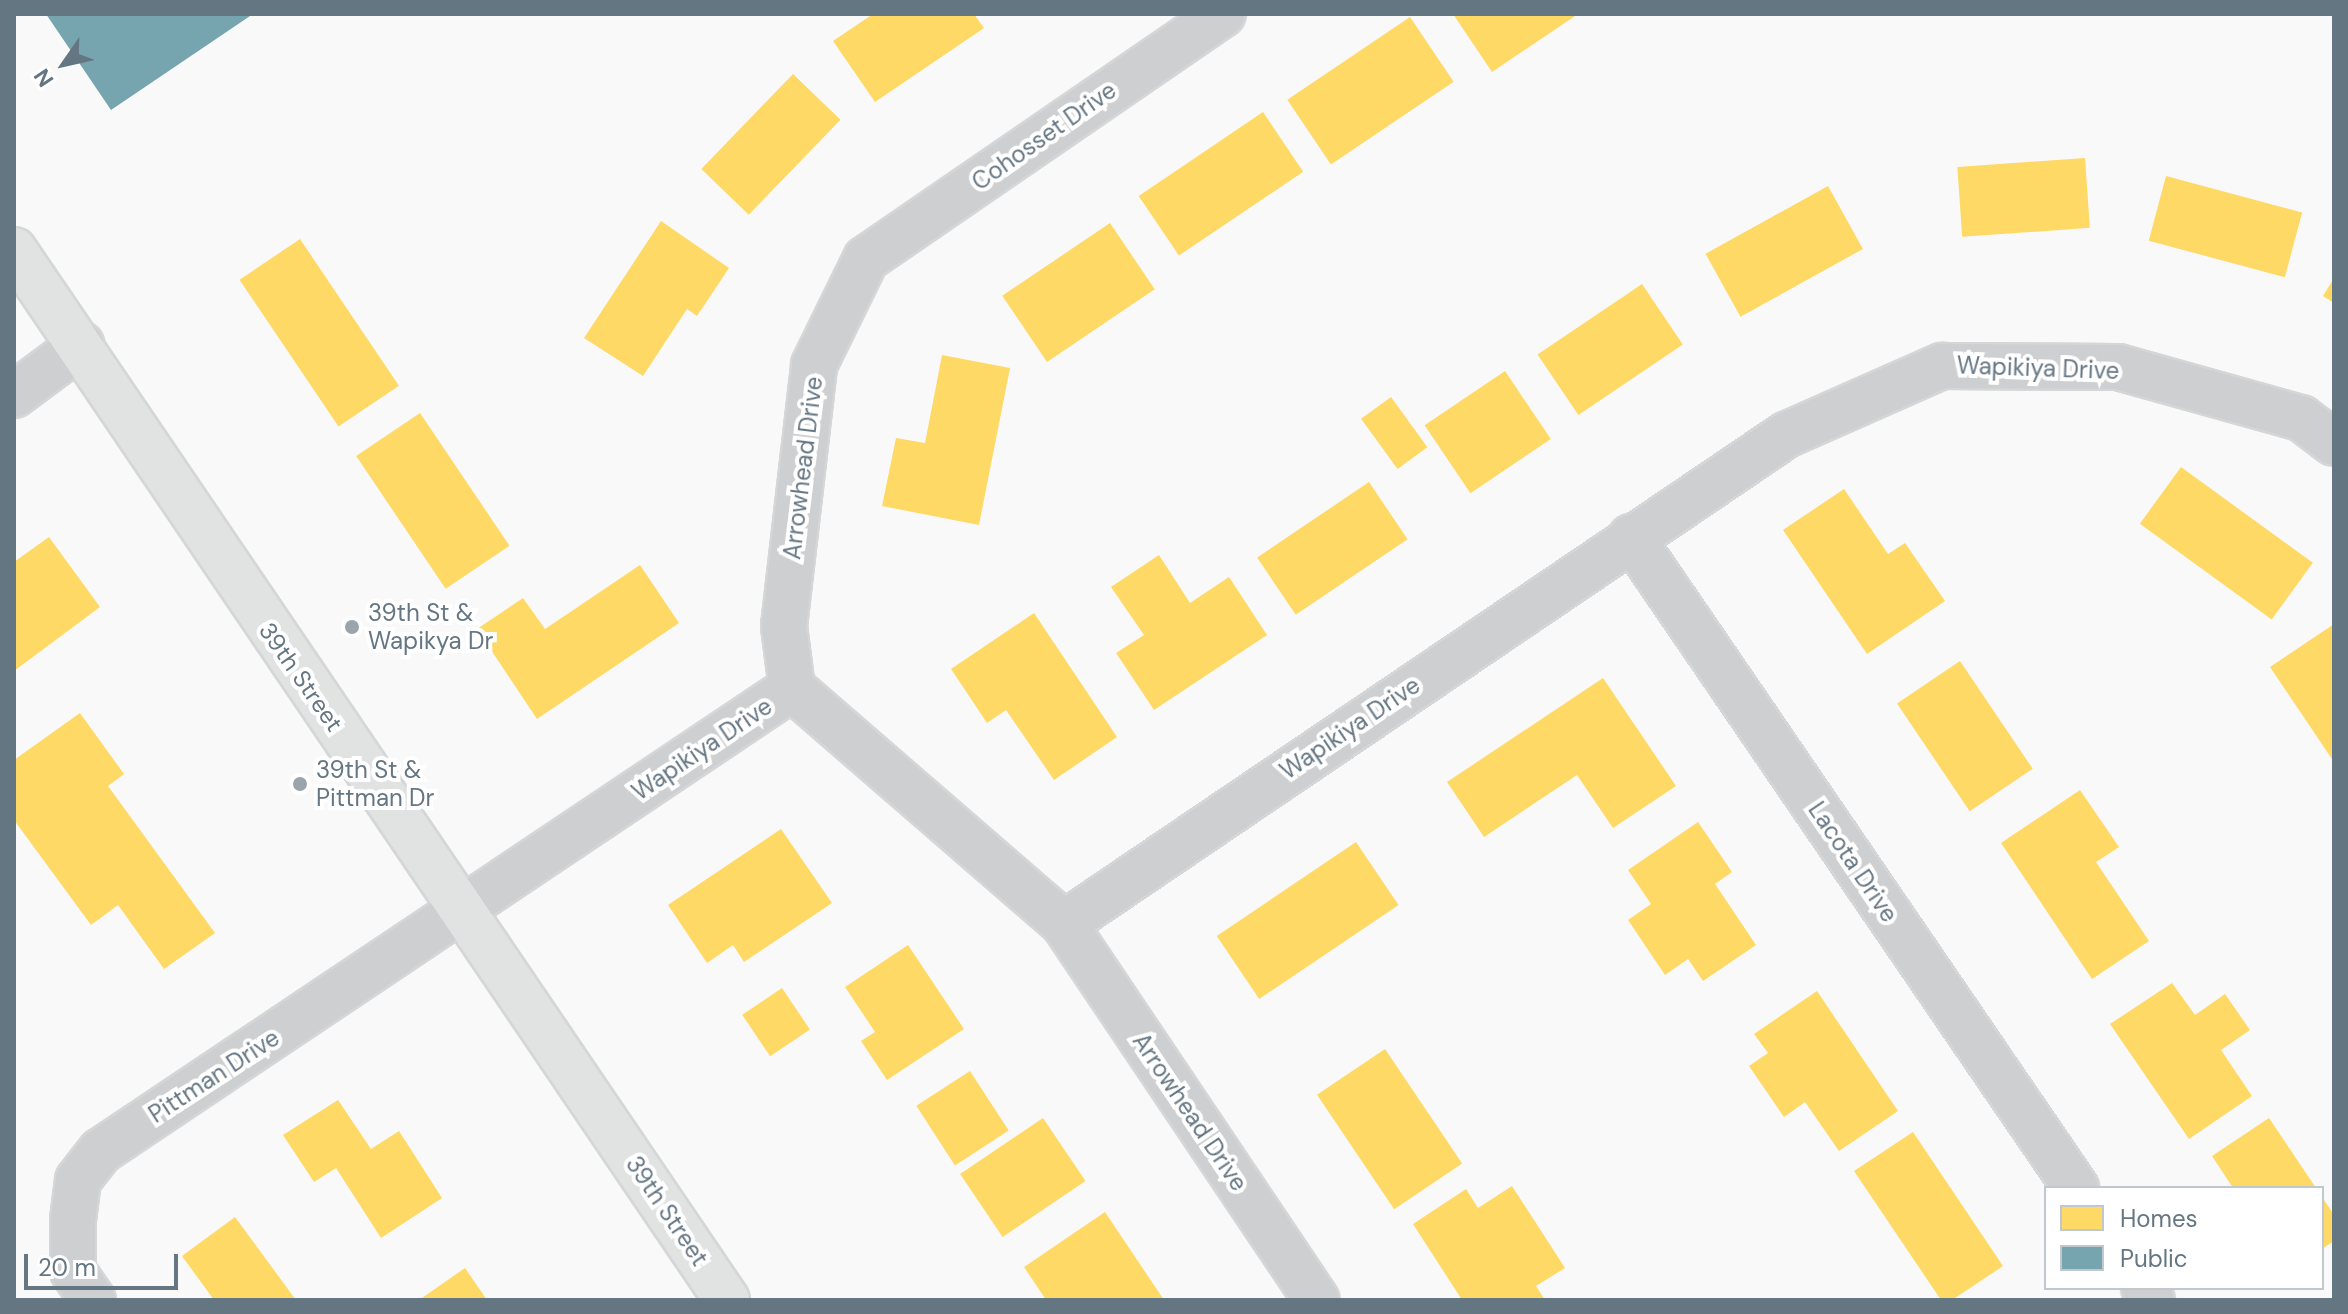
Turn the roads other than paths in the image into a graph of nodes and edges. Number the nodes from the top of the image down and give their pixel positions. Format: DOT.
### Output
graph roads {
  1 [pos="1223,14"];
  2 [pos="14,250"];
  3 [pos="866,259"];
  4 [pos="81,345"];
  5 [pos="14,395"];
  6 [pos="2334,443"];
  7 [pos="1631,537"];
  8 [pos="792,688"];
  9 [pos="464,911"];
  10 [pos="1064,924"];
  11 [pos="2075,1186"];
  12 [pos="93,1300"];
  13 [pos="727,1300"];
  14 [pos="1317,1300"];
  1 -- 3 [label="street, Cohosset Drive"];
  2 -- 4 [label="main road, 39th Street"];
  3 -- 8 [label="street, Arrowhead Drive"];
  4 -- 5 [label="street"];
  4 -- 9 [label="main road, 39th Street"];
  6 -- 7 [label="street, Wapikiya Drive"];
  7 -- 10 [label="street, Wapikiya Drive"];
  7 -- 11 [label="street, Lacota Drive"];
  8 -- 9 [label="street, Wapikiya Drive"];
  8 -- 10 [label="street, Wapikiya Drive"];
  9 -- 12 [label="street, Pittman Drive"];
  9 -- 13 [label="main road, 39th Street"];
  10 -- 14 [label="street, Arrowhead Drive"];
}
